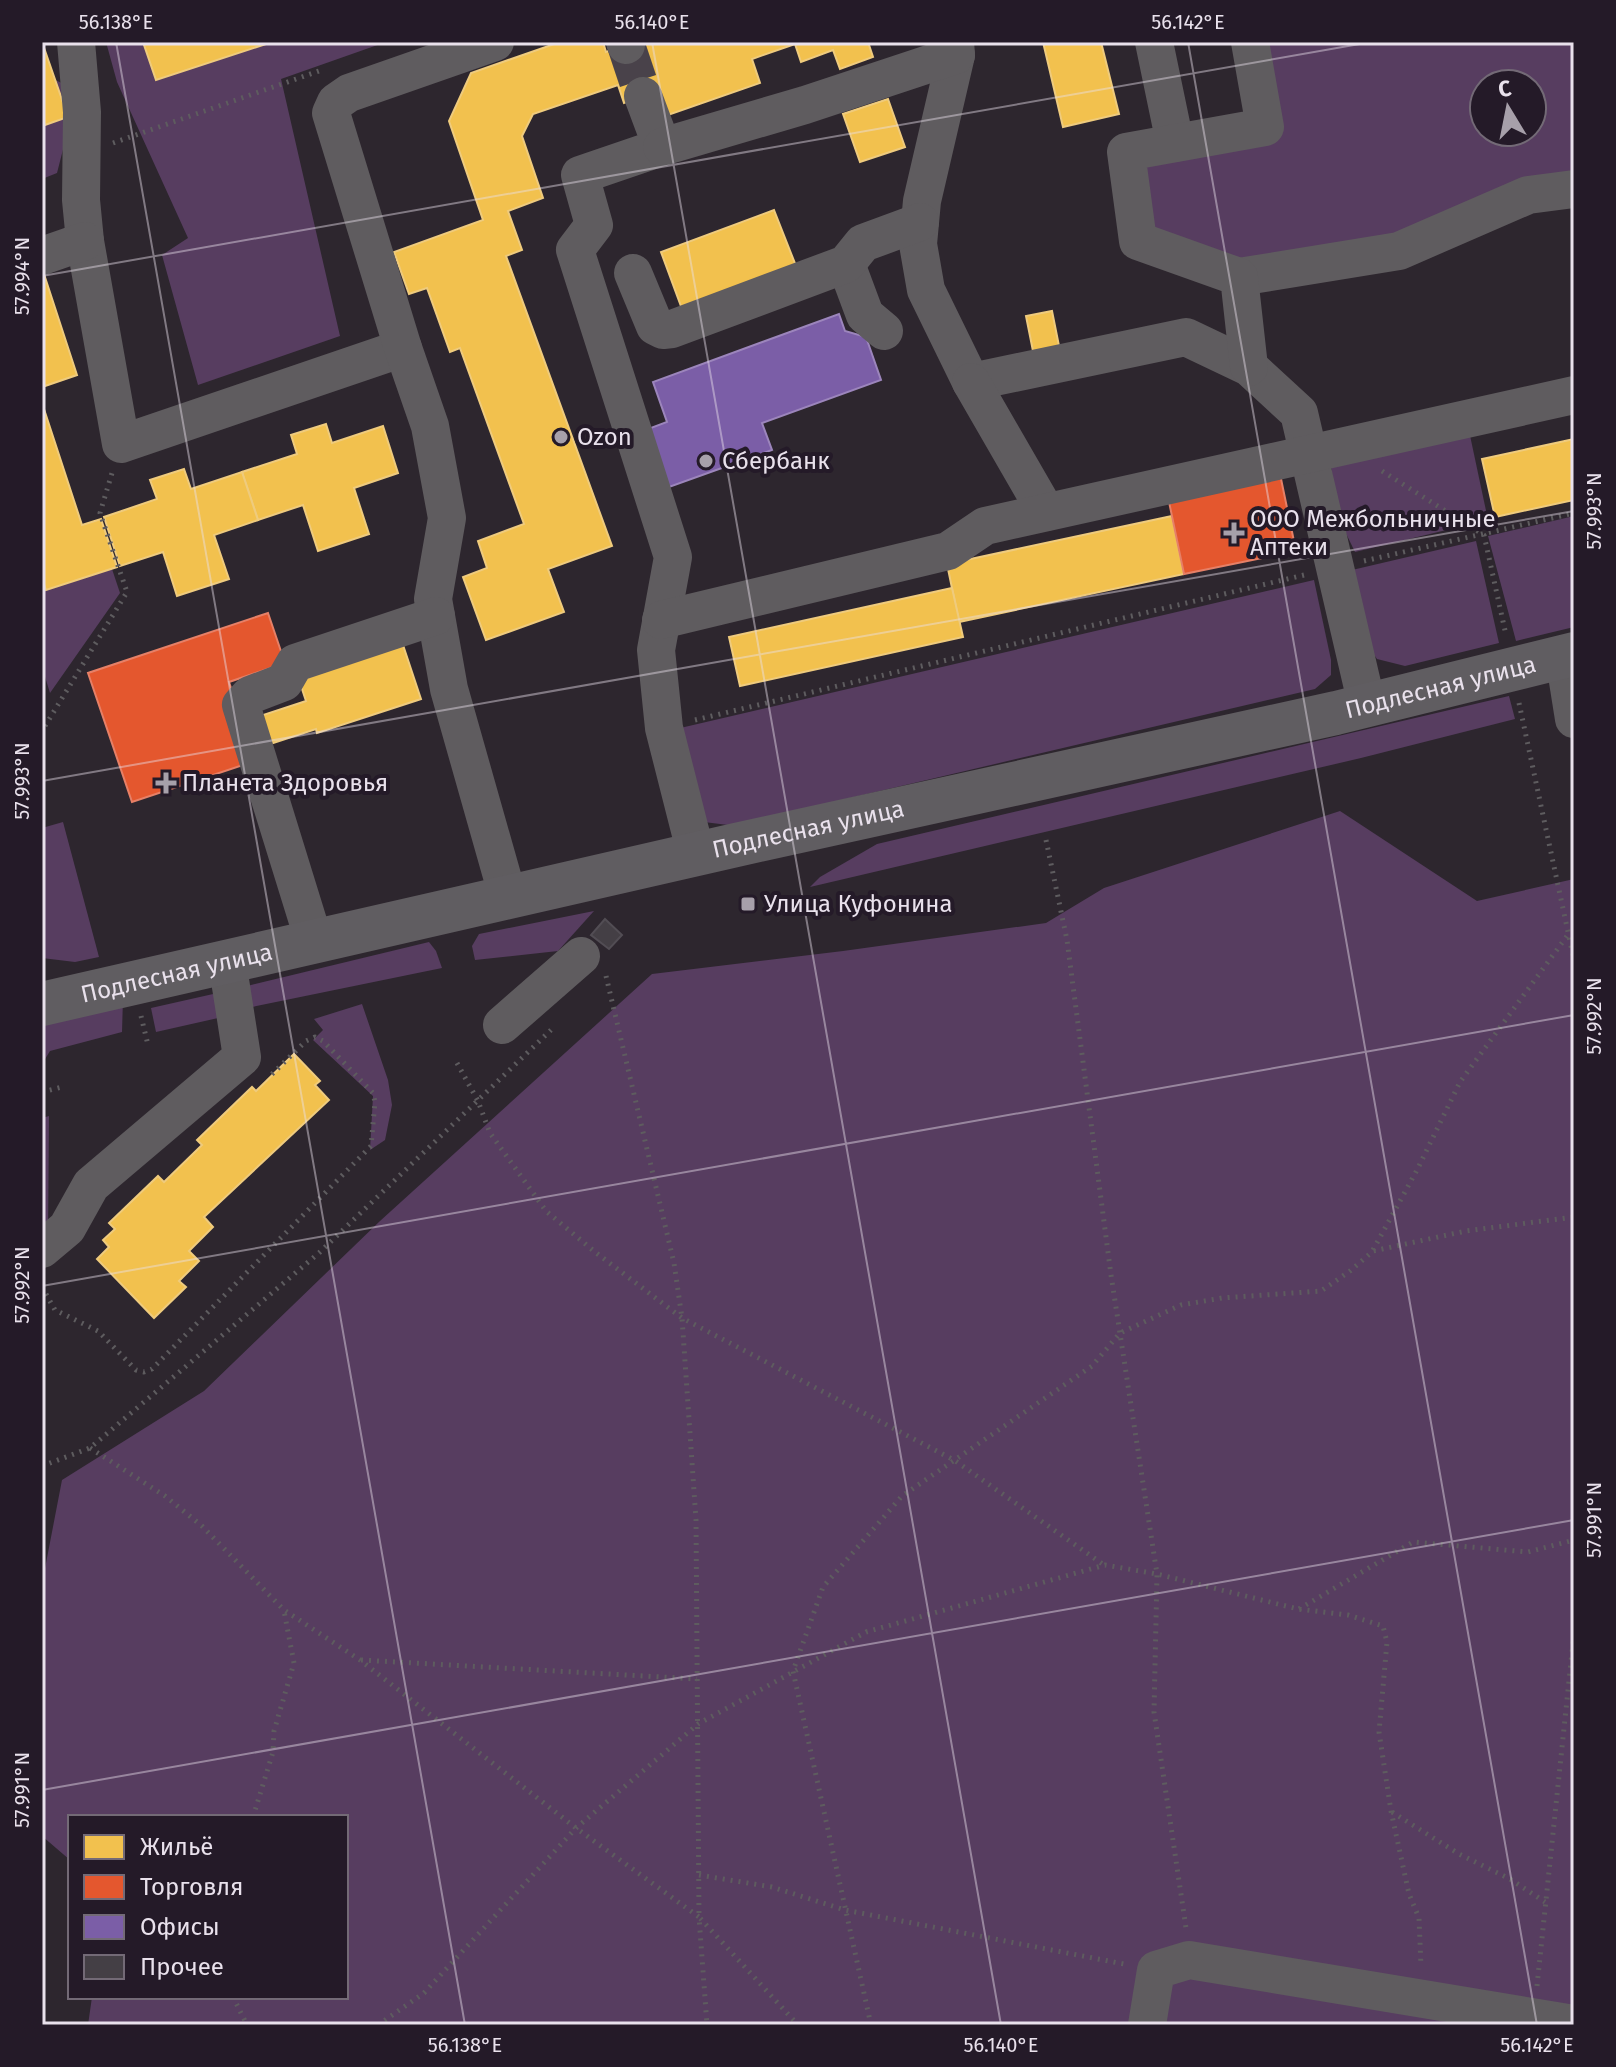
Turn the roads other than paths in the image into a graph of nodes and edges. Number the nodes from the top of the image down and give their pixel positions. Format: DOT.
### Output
graph roads {
  1 [pos="76,42"];
  2 [pos="495,42"];
  3 [pos="1154,42"];
  4 [pos="1250,42"];
  5 [pos="955,48"];
  6 [pos="643,96"];
  7 [pos="1175,143"];
  8 [pos="662,147"];
  9 [pos="1574,189"];
  10 [pos="920,222"];
  11 [pos="85,241"];
  12 [pos="42,256"];
  13 [pos="846,264"];
  14 [pos="633,273"];
  15 [pos="1239,277"];
  16 [pos="884,331"];
  17 [pos="403,348"];
  18 [pos="1249,367"];
  19 [pos="971,382"];
  20 [pos="1574,395"];
  21 [pos="1327,451"];
  22 [pos="1046,512"];
  23 [pos="436,616"];
  24 [pos="661,620"];
  25 [pos="1569,655"];
  26 [pos="1367,705"];
  27 [pos="1574,719"];
  28 [pos="696,854"];
  29 [pos="508,897"];
  30 [pos="314,941"];
  31 [pos="227,961"];
  32 [pos="595,974"];
  33 [pos="42,1004"];
  34 [pos="502,1025"];
  35 [pos="42,1249"];
  36 [pos="1574,2024"];
  37 [pos="1147,2025"];
  1 -- 11 [label="street"];
  2 -- 17 [label="street"];
  3 -- 7 [label="street"];
  4 -- 7 [label="street"];
  5 -- 8 [label="street"];
  5 -- 10 [label="street"];
  6 -- 8 [label="street"];
  7 -- 15 [label="street"];
  8 -- 24 [label="street"];
  9 -- 15 [label="street"];
  10 -- 13 [label="street"];
  10 -- 19 [label="street"];
  11 -- 12 [label="street"];
  11 -- 17 [label="street"];
  13 -- 14 [label="street"];
  13 -- 16 [label="street"];
  15 -- 18 [label="street"];
  17 -- 23 [label="street"];
  18 -- 19 [label="street"];
  18 -- 21 [label="street"];
  19 -- 22 [label="street"];
  20 -- 21 [label="street"];
  21 -- 22 [label="street"];
  21 -- 26 [label="street"];
  22 -- 24 [label="street"];
  23 -- 29 [label="street"];
  23 -- 30 [label="street"];
  24 -- 28 [label="street"];
  25 -- 26 [label="main road, Подлесная улица"];
  25 -- 27 [label="street"];
  26 -- 28 [label="main road, Подлесная улица"];
  28 -- 29 [label="main road, Подлесная улица"];
  29 -- 30 [label="main road, Подлесная улица"];
  30 -- 31 [label="main road, Подлесная улица"];
  31 -- 33 [label="main road, Подлесная улица"];
  31 -- 35 [label="street"];
  32 -- 34 [label="street"];
  36 -- 37 [label="street"];
}
